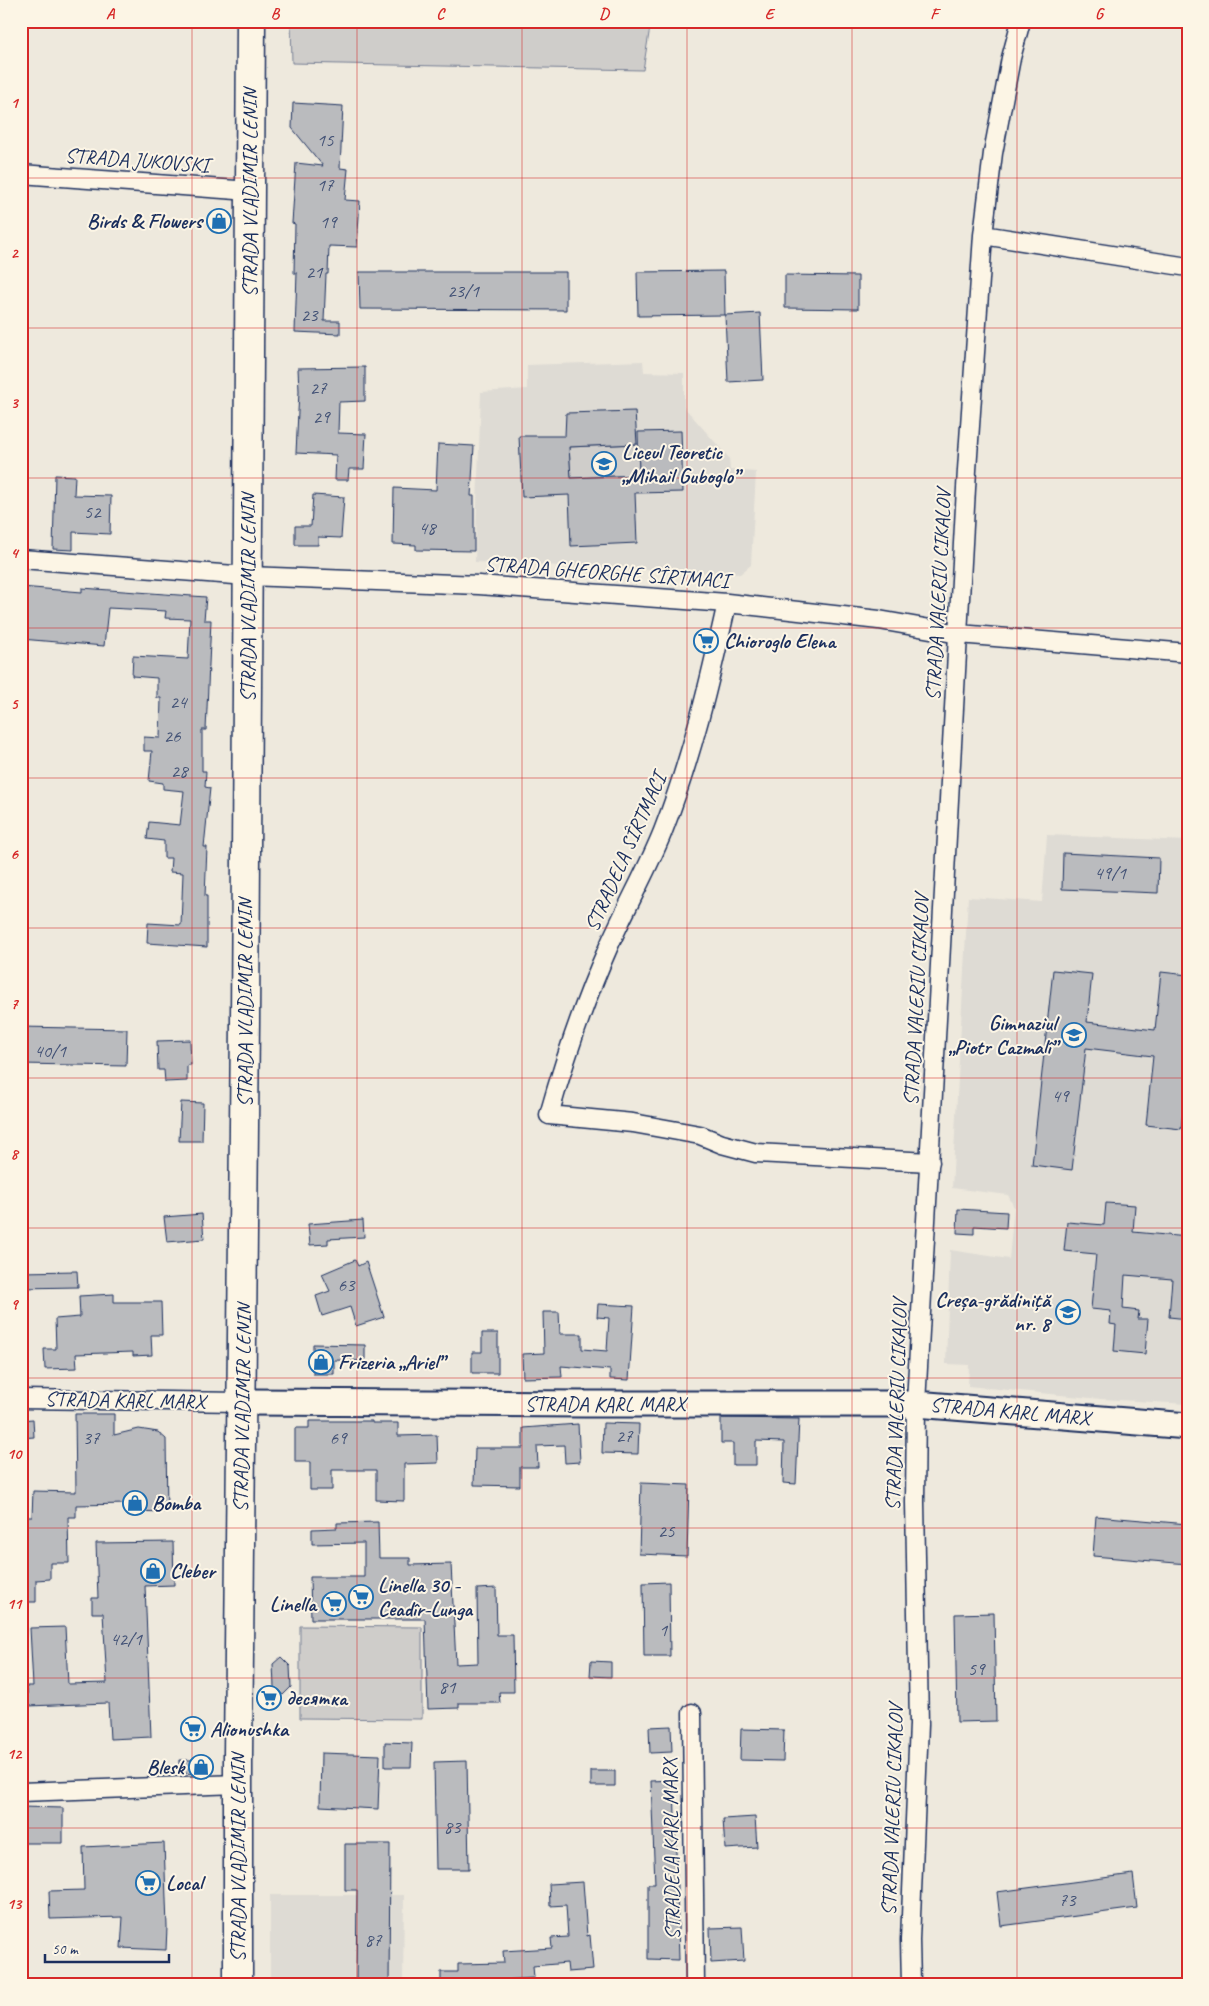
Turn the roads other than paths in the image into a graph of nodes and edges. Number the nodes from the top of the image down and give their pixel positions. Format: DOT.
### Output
graph roads {
  1 [pos="251,21"];
  2 [pos="1020,21"];
  3 [pos="21,174"];
  4 [pos="250,191"];
  5 [pos="983,235"];
  6 [pos="1188,267"];
  7 [pos="21,559"];
  8 [pos="248,576"];
  9 [pos="727,602"];
  10 [pos="958,634"];
  11 [pos="1188,653"];
  12 [pos="930,1162"];
  13 [pos="21,1399"];
  14 [pos="241,1402"];
  15 [pos="916,1404"];
  16 [pos="1188,1426"];
  17 [pos="692,1713"];
  18 [pos="238,1784"];
  19 [pos="21,1792"];
  20 [pos="238,1985"];
  21 [pos="695,1985"];
  22 [pos="911,1985"];
  1 -- 4 [label="main road, STRADA VLADIMIR LENIN"];
  2 -- 5 [label="street, STRADA VALERIU CIKALOV"];
  3 -- 4 [label="street, STRADA JUKOVSKI"];
  4 -- 8 [label="main road, STRADA VLADIMIR LENIN"];
  5 -- 6 [label="street"];
  5 -- 10 [label="street, STRADA VALERIU CIKALOV"];
  7 -- 8 [label="street, STRADA GHEORGHE SÎRTMACI"];
  8 -- 9 [label="street, STRADA GHEORGHE SÎRTMACI"];
  8 -- 14 [label="main road, STRADA VLADIMIR LENIN"];
  9 -- 10 [label="street, STRADA GHEORGHE SÎRTMACI"];
  9 -- 12 [label="street, STRADELA SÎRTMACI"];
  10 -- 11 [label="street, STRADA GHEORGHE SÎRTMACI"];
  10 -- 12 [label="street, STRADA VALERIU CIKALOV"];
  12 -- 15 [label="street, STRADA VALERIU CIKALOV"];
  13 -- 14 [label="street, STRADA KARL MARX"];
  14 -- 15 [label="street, STRADA KARL MARX"];
  14 -- 18 [label="main road, STRADA VLADIMIR LENIN"];
  15 -- 16 [label="street, STRADA KARL MARX"];
  15 -- 22 [label="street, STRADA VALERIU CIKALOV"];
  17 -- 21 [label="street, STRADELA KARL MARX"];
  18 -- 19 [label="street"];
  18 -- 20 [label="main road, STRADA VLADIMIR LENIN"];
}
